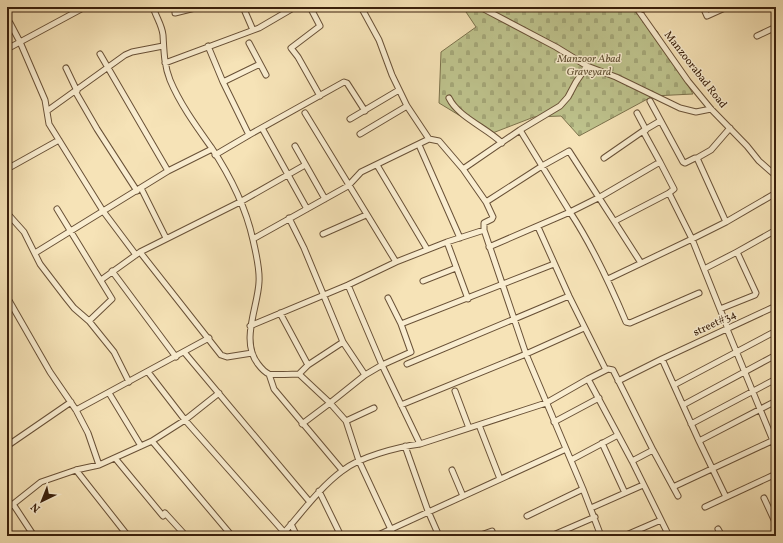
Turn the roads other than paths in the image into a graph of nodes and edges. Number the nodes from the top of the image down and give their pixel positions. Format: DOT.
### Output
graph roads {
  1 [pos="85,7"];
  2 [pos="153,7"];
  3 [pos="175,7"];
  4 [pos="199,7"];
  5 [pos="243,7"];
  6 [pos="295,7"];
  7 [pos="310,7"];
  8 [pos="362,7"];
  9 [pos="480,7"];
  10 [pos="648,7"];
  11 [pos="703,7"];
  12 [pos="727,7"];
  13 [pos="637,9"];
  14 [pos="10,23"];
  15 [pos="776,27"];
  16 [pos="254,30"];
  17 [pos="756,36"];
  18 [pos="20,42"];
  19 [pos="249,43"];
  20 [pos="163,46"];
  21 [pos="208,46"];
  22 [pos="7,49"];
  23 [pos="100,54"];
  24 [pos="165,63"];
  25 [pos="260,64"];
  26 [pos="587,66"];
  27 [pos="66,68"];
  28 [pos="108,68"];
  29 [pos="266,75"];
  30 [pos="223,82"];
  31 [pos="399,90"];
  32 [pos="76,91"];
  33 [pos="320,96"];
  34 [pos="449,98"];
  35 [pos="650,101"];
  36 [pos="406,106"];
  37 [pos="711,109"];
  38 [pos="47,111"];
  39 [pos="365,111"];
  40 [pos="305,113"];
  41 [pos="637,113"];
  42 [pos="350,119"];
  43 [pos="660,121"];
  44 [pos="262,128"];
  45 [pos="730,128"];
  46 [pos="520,130"];
  47 [pos="644,130"];
  48 [pos="249,134"];
  49 [pos="360,134"];
  50 [pos="429,139"];
  51 [pos="58,140"];
  52 [pos="502,143"];
  53 [pos="419,145"];
  54 [pos="295,146"];
  55 [pos="212,149"];
  56 [pos="215,155"];
  57 [pos="604,158"];
  58 [pos="697,158"];
  59 [pos="660,162"];
  60 [pos="377,164"];
  61 [pos="305,165"];
  62 [pos="542,166"];
  63 [pos="7,169"];
  64 [pos="464,169"];
  65 [pos="168,171"];
  66 [pos="288,175"];
  67 [pos="776,176"];
  68 [pos="348,186"];
  69 [pos="139,190"];
  70 [pos="669,193"];
  71 [pos="776,193"];
  72 [pos="600,197"];
  73 [pos="325,199"];
  74 [pos="240,202"];
  75 [pos="486,202"];
  76 [pos="57,209"];
  77 [pos="307,209"];
  78 [pos="103,211"];
  79 [pos="570,212"];
  80 [pos="7,213"];
  81 [pos="366,215"];
  82 [pos="289,218"];
  83 [pos="615,221"];
  84 [pos="726,222"];
  85 [pos="538,227"];
  86 [pos="484,230"];
  87 [pos="776,230"];
  88 [pos="70,231"];
  89 [pos="323,234"];
  90 [pos="166,238"];
  91 [pos="460,238"];
  92 [pos="692,239"];
  93 [pos="253,240"];
  94 [pos="447,242"];
  95 [pos="489,247"];
  96 [pos="427,249"];
  97 [pos="737,252"];
  98 [pos="138,253"];
  99 [pos="35,254"];
  100 [pos="396,262"];
  101 [pos="641,263"];
  102 [pos="554,264"];
  103 [pos="456,268"];
  104 [pos="704,269"];
  105 [pos="112,271"];
  106 [pos="608,279"];
  107 [pos="100,280"];
  108 [pos="423,281"];
  109 [pos="348,285"];
  110 [pos="502,285"];
  111 [pos="699,293"];
  112 [pos="322,295"];
  113 [pos="569,296"];
  114 [pos="7,297"];
  115 [pos="388,298"];
  116 [pos="468,299"];
  117 [pos="776,306"];
  118 [pos="720,309"];
  119 [pos="280,313"];
  120 [pos="514,319"];
  121 [pos="89,321"];
  122 [pos="401,324"];
  123 [pos="250,326"];
  124 [pos="584,328"];
  125 [pos="728,329"];
  126 [pos="776,331"];
  127 [pos="209,338"];
  128 [pos="342,342"];
  129 [pos="184,352"];
  130 [pos="252,353"];
  131 [pos="736,353"];
  132 [pos="526,354"];
  133 [pos="776,355"];
  134 [pos="176,357"];
  135 [pos="662,359"];
  136 [pos="407,364"];
  137 [pos="308,365"];
  138 [pos="382,365"];
  139 [pos="606,370"];
  140 [pos="148,372"];
  141 [pos="745,372"];
  142 [pos="269,374"];
  143 [pos="299,374"];
  144 [pos="365,375"];
  145 [pos="588,379"];
  146 [pos="776,379"];
  147 [pos="618,381"];
  148 [pos="128,382"];
  149 [pos="674,385"];
  150 [pos="455,391"];
  151 [pos="752,392"];
  152 [pos="109,393"];
  153 [pos="219,394"];
  154 [pos="599,398"];
  155 [pos="71,402"];
  156 [pos="776,402"];
  157 [pos="330,403"];
  158 [pos="546,403"];
  159 [pos="401,405"];
  160 [pos="683,405"];
  161 [pos="374,408"];
  162 [pos="76,410"];
  163 [pos="760,410"];
  164 [pos="185,420"];
  165 [pos="346,422"];
  166 [pos="554,422"];
  167 [pos="302,424"];
  168 [pos="691,424"];
  169 [pos="479,425"];
  170 [pos="469,428"];
  171 [pos="618,435"];
  172 [pos="774,439"];
  173 [pos="152,441"];
  174 [pos="699,441"];
  175 [pos="602,443"];
  176 [pos="420,444"];
  177 [pos="7,446"];
  178 [pos="141,446"];
  179 [pos="405,446"];
  180 [pos="776,448"];
  181 [pos="566,449"];
  182 [pos="652,450"];
  183 [pos="114,458"];
  184 [pos="571,460"];
  185 [pos="360,461"];
  186 [pos="632,461"];
  187 [pos="99,465"];
  188 [pos="713,468"];
  189 [pos="76,470"];
  190 [pos="342,470"];
  191 [pos="452,470"];
  192 [pos="776,474"];
  193 [pos="500,479"];
  194 [pos="643,486"];
  195 [pos="673,487"];
  196 [pos="583,489"];
  197 [pos="319,491"];
  198 [pos="625,493"];
  199 [pos="463,496"];
  200 [pos="678,496"];
  201 [pos="726,497"];
  202 [pos="764,498"];
  203 [pos="310,501"];
  204 [pos="13,504"];
  205 [pos="705,507"];
  206 [pos="591,508"];
  207 [pos="7,509"];
  208 [pos="428,511"];
  209 [pos="527,516"];
  210 [pos="595,517"];
  211 [pos="661,520"];
  212 [pos="291,524"];
  213 [pos="776,524"];
  214 [pos="718,529"];
  215 [pos="391,530"];
  216 [pos="492,531"];
  217 [pos="282,534"];
  218 [pos="34,536"];
  219 [pos="128,536"];
  220 [pos="186,536"];
  221 [pos="232,536"];
  222 [pos="296,536"];
  223 [pos="341,536"];
  224 [pos="376,536"];
  225 [pos="394,536"];
  226 [pos="439,536"];
  227 [pos="478,536"];
  228 [pos="551,536"];
  229 [pos="602,536"];
  230 [pos="624,536"];
  231 [pos="669,536"];
  232 [pos="722,536"];
  1 -- 18 [label="street"];
  2 -- 20 [label="street"];
  3 -- 4 [label="street"];
  5 -- 16 [label="street"];
  6 -- 16 [label="street"];
  7 -- 33 [label="street"];
  8 -- 31 [label="street"];
  9 -- 26 [label="street"];
  10 -- 13 [label="street"];
  11 -- 12 [label="street"];
  13 -- 37 [label="street, Manzoorabad Road"];
  14 -- 18 [label="street"];
  15 -- 17 [label="street"];
  16 -- 21 [label="street"];
  18 -- 22 [label="street"];
  18 -- 38 [label="street"];
  19 -- 25 [label="street"];
  20 -- 24 [label="street"];
  20 -- 28 [label="street"];
  21 -- 24 [label="street"];
  21 -- 30 [label="street"];
  23 -- 28 [label="street"];
  24 -- 55 [label="street"];
  25 -- 29 [label="street"];
  25 -- 30 [label="street"];
  26 -- 37 [label="street"];
  26 -- 46 [label="street"];
  27 -- 32 [label="street"];
  28 -- 32 [label="street"];
  28 -- 65 [label="street"];
  30 -- 48 [label="street"];
  31 -- 36 [label="street"];
  31 -- 39 [label="street"];
  32 -- 38 [label="street"];
  32 -- 69 [label="street"];
  33 -- 39 [label="street"];
  33 -- 44 [label="street"];
  34 -- 52 [label="street"];
  35 -- 43 [label="street"];
  36 -- 49 [label="street"];
  36 -- 50 [label="street"];
  37 -- 45 [label="street, Manzoorabad Road"];
  38 -- 51 [label="street"];
  39 -- 42 [label="street"];
  40 -- 68 [label="street"];
  41 -- 47 [label="street"];
  43 -- 47 [label="street"];
  43 -- 58 [label="street"];
  44 -- 48 [label="street"];
  44 -- 66 [label="street"];
  45 -- 58 [label="street"];
  45 -- 67 [label="street, Manzoorabad Road"];
  46 -- 52 [label="street"];
  46 -- 62 [label="street"];
  47 -- 57 [label="street"];
  47 -- 59 [label="street"];
  48 -- 56 [label="street"];
  50 -- 53 [label="street"];
  50 -- 64 [label="street"];
  51 -- 63 [label="street"];
  51 -- 78 [label="street"];
  52 -- 64 [label="street"];
  53 -- 60 [label="street"];
  53 -- 91 [label="street"];
  54 -- 61 [label="street"];
  55 -- 56 [label="street"];
  55 -- 65 [label="street"];
  56 -- 74 [label="street"];
  58 -- 84 [label="street"];
  59 -- 70 [label="street"];
  59 -- 72 [label="street"];
  60 -- 68 [label="street"];
  60 -- 96 [label="street"];
  61 -- 66 [label="street"];
  61 -- 73 [label="street"];
  62 -- 72 [label="street"];
  62 -- 75 [label="street"];
  62 -- 79 [label="street"];
  64 -- 75 [label="street"];
  65 -- 69 [label="street"];
  66 -- 74 [label="street"];
  66 -- 77 [label="street"];
  68 -- 73 [label="street"];
  68 -- 81 [label="street"];
  69 -- 78 [label="street"];
  69 -- 90 [label="street"];
  70 -- 83 [label="street"];
  70 -- 92 [label="street"];
  71 -- 84 [label="street"];
  72 -- 79 [label="street"];
  72 -- 83 [label="street"];
  73 -- 77 [label="street"];
  74 -- 90 [label="street"];
  74 -- 93 [label="street"];
  75 -- 86 [label="street"];
  76 -- 88 [label="street"];
  77 -- 82 [label="street"];
  78 -- 88 [label="street"];
  78 -- 98 [label="street"];
  79 -- 85 [label="street"];
  79 -- 106 [label="street"];
  80 -- 99 [label="street"];
  81 -- 89 [label="street"];
  81 -- 100 [label="street"];
  82 -- 93 [label="street"];
  82 -- 112 [label="street"];
  83 -- 101 [label="street"];
  84 -- 92 [label="street"];
  85 -- 95 [label="street"];
  85 -- 102 [label="street"];
  86 -- 91 [label="street"];
  86 -- 95 [label="street"];
  87 -- 97 [label="street"];
  88 -- 99 [label="street"];
  88 -- 107 [label="street"];
  90 -- 98 [label="street"];
  91 -- 94 [label="street"];
  92 -- 101 [label="street"];
  92 -- 104 [label="street"];
  93 -- 123 [label="street"];
  94 -- 96 [label="street"];
  94 -- 103 [label="street"];
  95 -- 110 [label="street"];
  96 -- 100 [label="street"];
  97 -- 104 [label="street"];
  97 -- 118 [label="street"];
  98 -- 105 [label="street"];
  98 -- 127 [label="street"];
  99 -- 121 [label="street"];
  100 -- 109 [label="street"];
  101 -- 106 [label="street"];
  102 -- 110 [label="street"];
  102 -- 113 [label="street"];
  103 -- 108 [label="street"];
  103 -- 116 [label="street"];
  104 -- 118 [label="street"];
  105 -- 107 [label="street"];
  105 -- 134 [label="street"];
  106 -- 111 [label="street"];
  107 -- 121 [label="street"];
  109 -- 112 [label="street"];
  109 -- 138 [label="street"];
  110 -- 116 [label="street"];
  110 -- 120 [label="street"];
  112 -- 119 [label="street"];
  112 -- 128 [label="street"];
  113 -- 120 [label="street"];
  113 -- 124 [label="street"];
  114 -- 155 [label="street"];
  115 -- 122 [label="street"];
  116 -- 122 [label="street"];
  117 -- 125 [label="street, street#34"];
  118 -- 125 [label="street"];
  119 -- 123 [label="street"];
  119 -- 137 [label="street"];
  120 -- 132 [label="street"];
  120 -- 136 [label="street"];
  121 -- 148 [label="street"];
  122 -- 138 [label="street"];
  123 -- 130 [label="street"];
  124 -- 132 [label="street"];
  124 -- 139 [label="street"];
  125 -- 131 [label="street"];
  125 -- 135 [label="street, street#34"];
  126 -- 131 [label="street"];
  127 -- 129 [label="street"];
  127 -- 130 [label="street"];
  128 -- 137 [label="street"];
  128 -- 144 [label="street"];
  129 -- 134 [label="street"];
  129 -- 153 [label="street"];
  130 -- 142 [label="street"];
  131 -- 141 [label="street"];
  131 -- 149 [label="street"];
  132 -- 158 [label="street"];
  132 -- 159 [label="street"];
  133 -- 141 [label="street"];
  134 -- 140 [label="street"];
  135 -- 147 [label="street, street#34"];
  135 -- 149 [label="street"];
  137 -- 143 [label="street"];
  138 -- 144 [label="street"];
  138 -- 159 [label="street"];
  139 -- 145 [label="street"];
  139 -- 147 [label="street"];
  140 -- 148 [label="street"];
  140 -- 164 [label="street"];
  141 -- 151 [label="street"];
  141 -- 160 [label="street"];
  142 -- 143 [label="street"];
  142 -- 167 [label="street"];
  143 -- 157 [label="street"];
  144 -- 157 [label="street"];
  145 -- 154 [label="street"];
  145 -- 158 [label="street"];
  146 -- 151 [label="street"];
  147 -- 182 [label="street"];
  148 -- 152 [label="street"];
  149 -- 160 [label="street"];
  150 -- 170 [label="street"];
  151 -- 163 [label="street"];
  151 -- 168 [label="street"];
  152 -- 162 [label="street"];
  152 -- 178 [label="street"];
  153 -- 164 [label="street"];
  153 -- 203 [label="street"];
  154 -- 166 [label="street"];
  154 -- 171 [label="street"];
  155 -- 162 [label="street"];
  155 -- 177 [label="street"];
  156 -- 163 [label="street"];
  157 -- 165 [label="street"];
  157 -- 167 [label="street"];
  158 -- 166 [label="street"];
  158 -- 169 [label="street"];
  159 -- 176 [label="street"];
  160 -- 168 [label="street"];
  161 -- 165 [label="street"];
  162 -- 187 [label="street"];
  163 -- 172 [label="street"];
  163 -- 174 [label="street"];
  164 -- 173 [label="street"];
  164 -- 217 [label="street"];
  165 -- 185 [label="street"];
  166 -- 181 [label="street"];
  167 -- 190 [label="street"];
  168 -- 174 [label="street"];
  169 -- 170 [label="street"];
  169 -- 193 [label="street"];
  170 -- 176 [label="street"];
  171 -- 175 [label="street"];
  171 -- 186 [label="street"];
  172 -- 180 [label="street"];
  172 -- 188 [label="street"];
  173 -- 178 [label="street"];
  173 -- 221 [label="street"];
  174 -- 188 [label="street"];
  175 -- 184 [label="street"];
  175 -- 198 [label="street"];
  176 -- 179 [label="street"];
  178 -- 183 [label="street"];
  179 -- 185 [label="street"];
  179 -- 208 [label="street"];
  181 -- 184 [label="street"];
  181 -- 193 [label="street"];
  182 -- 186 [label="street"];
  182 -- 195 [label="street"];
  183 -- 187 [label="street"];
  183 -- 220 [label="street"];
  184 -- 196 [label="street"];
  185 -- 190 [label="street"];
  185 -- 215 [label="street"];
  186 -- 194 [label="street"];
  187 -- 189 [label="street"];
  188 -- 195 [label="street"];
  188 -- 201 [label="street"];
  189 -- 204 [label="street"];
  189 -- 219 [label="street"];
  190 -- 197 [label="street"];
  191 -- 199 [label="street"];
  192 -- 201 [label="street"];
  193 -- 199 [label="street"];
  194 -- 198 [label="street"];
  194 -- 211 [label="street"];
  195 -- 200 [label="street"];
  196 -- 206 [label="street"];
  196 -- 209 [label="street"];
  197 -- 203 [label="street"];
  197 -- 223 [label="street"];
  198 -- 206 [label="street"];
  199 -- 208 [label="street"];
  201 -- 205 [label="street"];
  202 -- 213 [label="street"];
  203 -- 212 [label="street"];
  204 -- 207 [label="street"];
  204 -- 218 [label="street"];
  206 -- 210 [label="street"];
  208 -- 215 [label="street"];
  208 -- 226 [label="street"];
  210 -- 228 [label="street"];
  210 -- 229 [label="street"];
  211 -- 230 [label="street"];
  211 -- 231 [label="street"];
  212 -- 217 [label="street"];
  212 -- 222 [label="street"];
  214 -- 232 [label="street"];
  215 -- 224 [label="street"];
  215 -- 225 [label="street"];
  216 -- 227 [label="street"];
}
